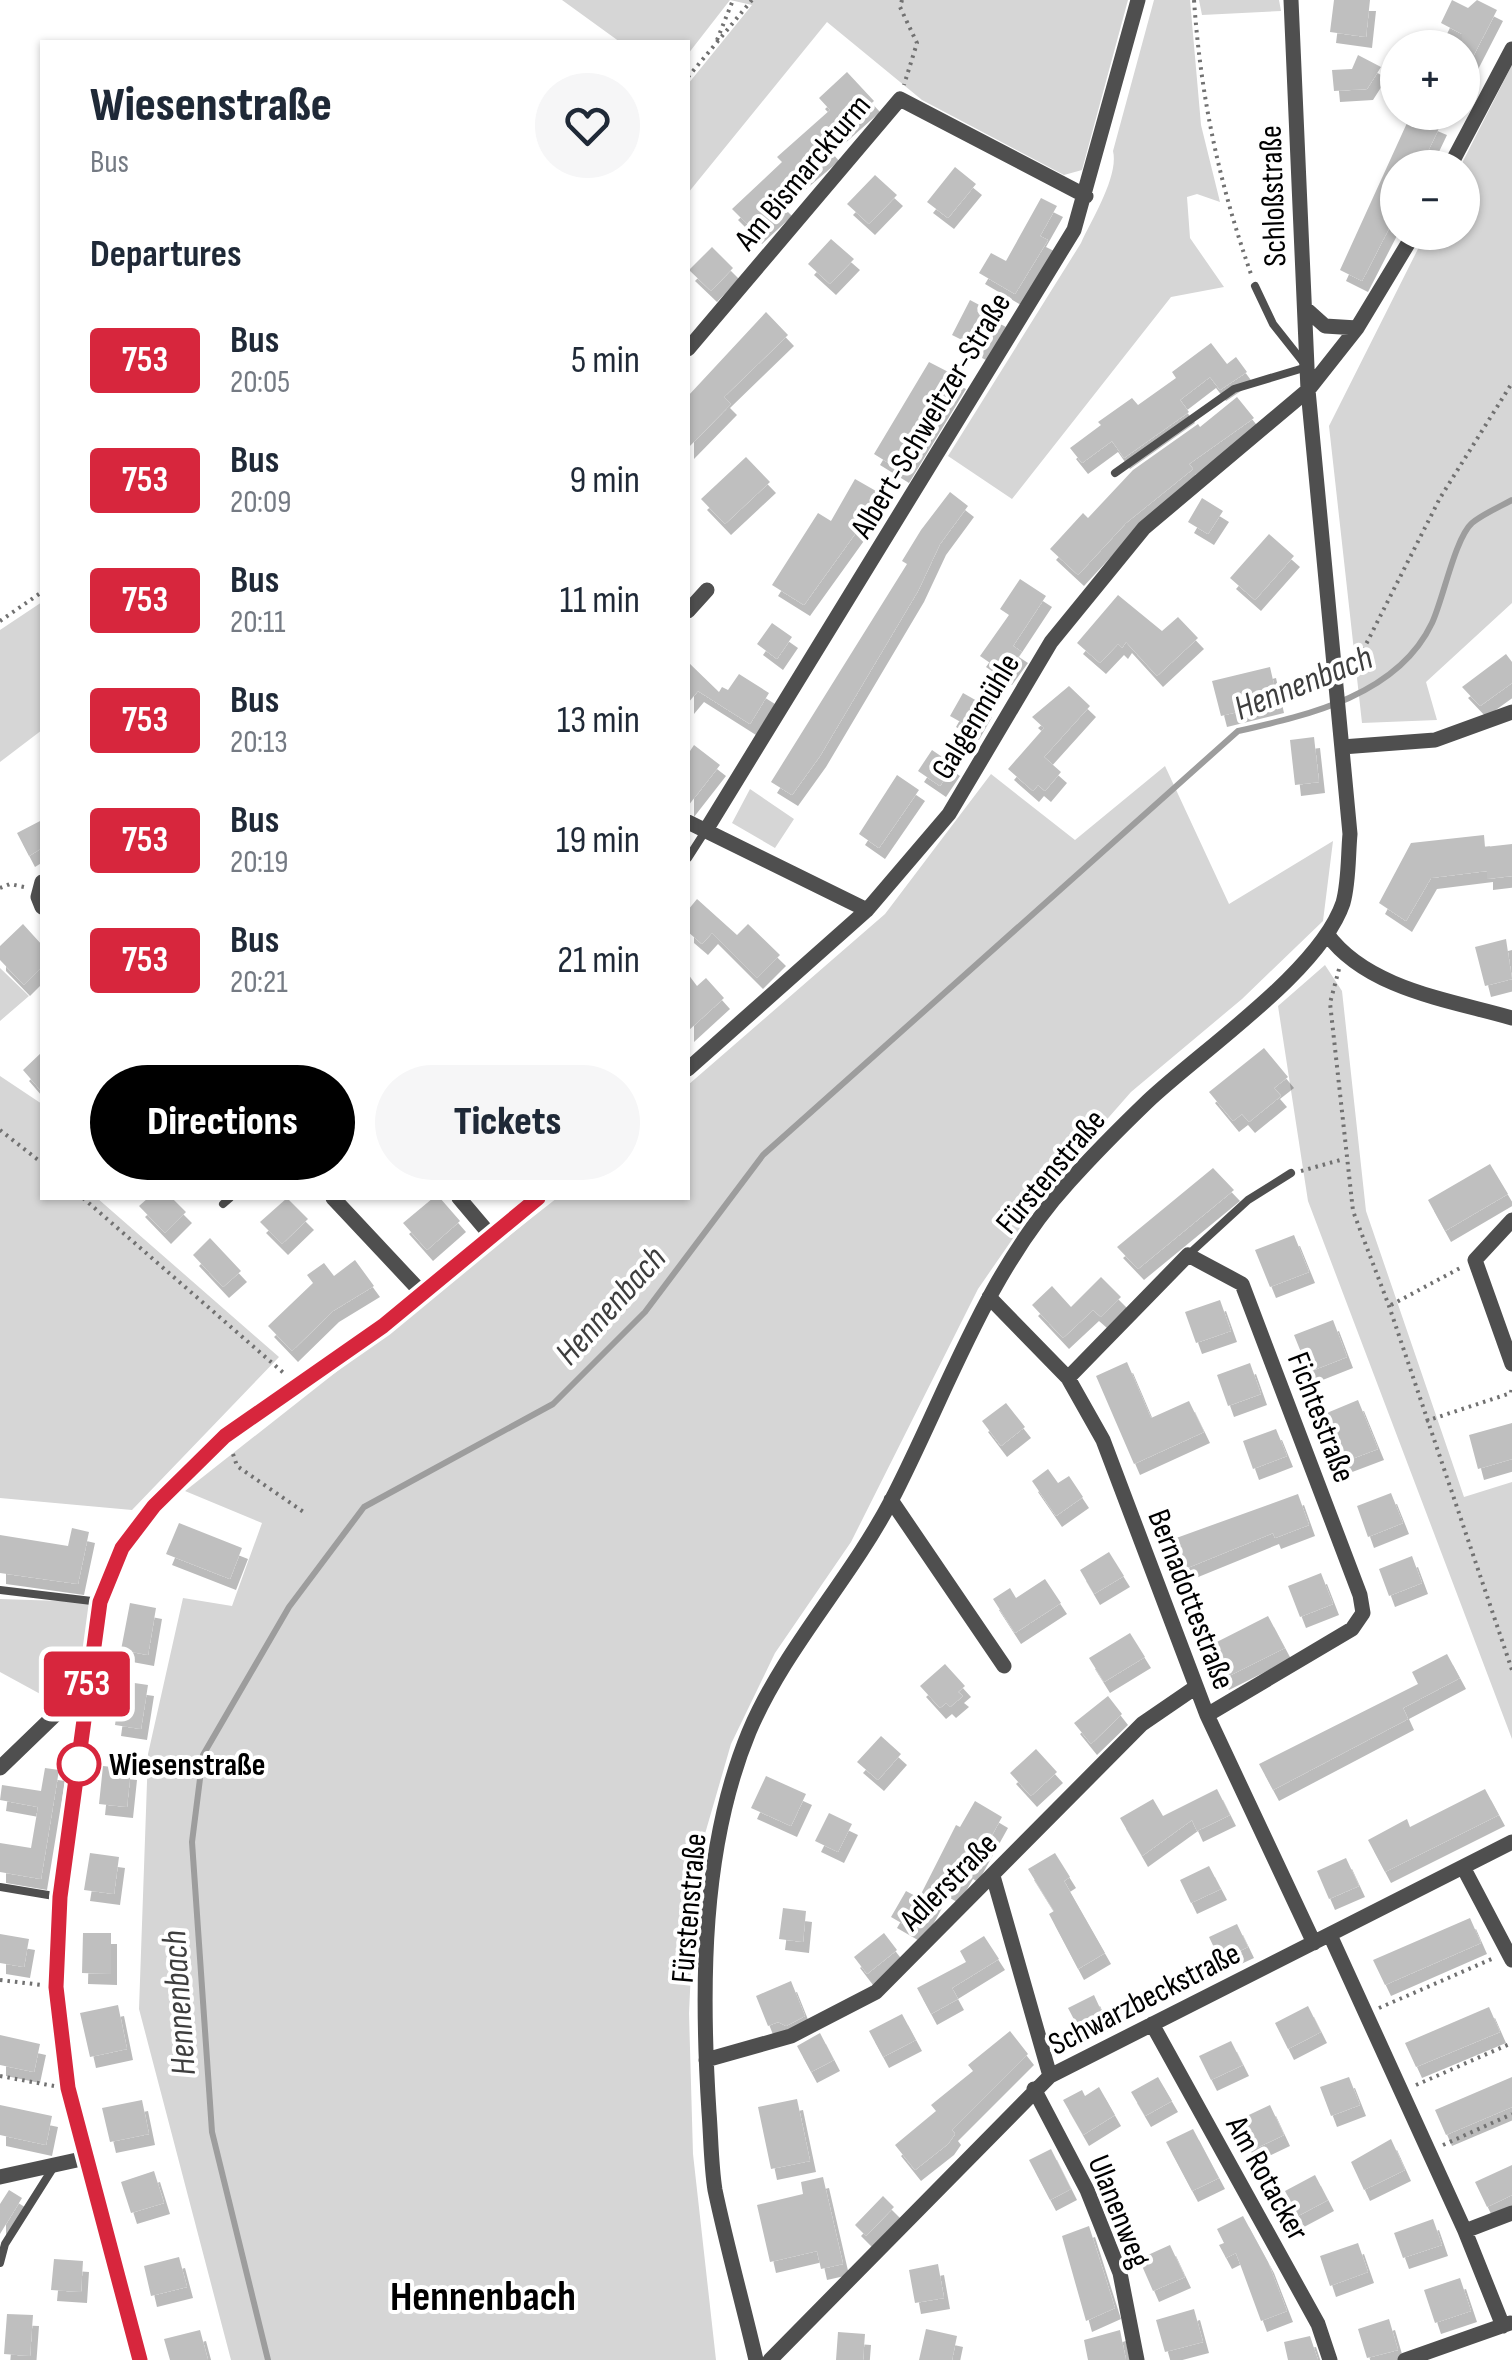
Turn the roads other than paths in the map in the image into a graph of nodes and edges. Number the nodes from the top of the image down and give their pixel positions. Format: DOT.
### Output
graph roads {
  1 [pos="1138,0"];
  2 [pos="1291,0"];
  3 [pos="1512,50"];
  4 [pos="1459,150"];
  5 [pos="1086,196"];
  6 [pos="1404,250"];
  7 [pos="1255,286"];
  8 [pos="1305,308"];
  9 [pos="1357,328"];
  10 [pos="690,347"];
  11 [pos="1307,367"];
  12 [pos="1308,390"];
  13 [pos="1115,473"];
  14 [pos="707,590"];
  15 [pos="690,609"];
  16 [pos="1336,681"];
  17 [pos="1512,712"];
  18 [pos="1342,747"];
  19 [pos="690,823"];
  20 [pos="706,830"];
  21 [pos="690,855"];
  22 [pos="868,910"];
  23 [pos="1327,934"];
  24 [pos="1512,1018"];
  25 [pos="690,1067"];
  26 [pos="1291,1173"];
  27 [pos="335,1200"];
  28 [pos="461,1200"];
  29 [pos="536,1200"];
  30 [pos="1512,1220"];
  31 [pos="492,1237"];
  32 [pos="1188,1255"];
  33 [pos="423,1294"];
  34 [pos="989,1297"];
  35 [pos="1512,1364"];
  36 [pos="1068,1378"];
  37 [pos="892,1500"];
  38 [pos="0,1590"];
  39 [pos="100,1602"];
  40 [pos="1004,1666"];
  41 [pos="87,1684"];
  42 [pos="1196,1688"];
  43 [pos="1207,1715"];
  44 [pos="0,1768"];
  45 [pos="1512,1842"];
  46 [pos="1463,1868"];
  47 [pos="993,1876"];
  48 [pos="0,1887"];
  49 [pos="60,1897"];
  50 [pos="1330,1935"];
  51 [pos="1314,1942"];
  52 [pos="1510,1956"];
  53 [pos="1152,2024"];
  54 [pos="706,2060"];
  55 [pos="1050,2076"];
  56 [pos="1034,2089"];
  57 [pos="86,2158"];
  58 [pos="56,2164"];
  59 [pos="0,2177"];
  60 [pos="1512,2213"];
  61 [pos="1466,2231"];
  62 [pos="0,2263"];
  63 [pos="1507,2324"];
  64 [pos="140,2360"];
  65 [pos="756,2360"];
  66 [pos="770,2360"];
  67 [pos="1137,2360"];
  68 [pos="1330,2360"];
  69 [pos="1406,2360"];
  1 -- 5 [label="street, Albert-Schweitzer-Straße"];
  2 -- 8 [label="street, Schloßstraße"];
  3 -- 4 [label="street"];
  5 -- 10 [label="street, Am Bismarckturm"];
  5 -- 20 [label="street, Albert-Schweitzer-Straße"];
  6 -- 9 [label="street, Galgenmühle"];
  7 -- 11 [label="lane"];
  8 -- 9 [label="street"];
  8 -- 11 [label="street, Schloßstraße"];
  9 -- 12 [label="street, Galgenmühle"];
  11 -- 12 [label="street, Schloßstraße"];
  11 -- 13 [label="lane"];
  12 -- 16 [label="street, Schloßstraße"];
  12 -- 22 [label="street, Galgenmühle"];
  14 -- 15 [label="street"];
  16 -- 18 [label="street, Fürstenstraße"];
  17 -- 18 [label="street"];
  18 -- 23 [label="street, Fürstenstraße"];
  19 -- 20 [label="street"];
  20 -- 21 [label="lane"];
  20 -- 22 [label="street"];
  22 -- 25 [label="street, Galgenmühle"];
  23 -- 24 [label="street"];
  23 -- 34 [label="street, Fürstenstraße"];
  26 -- 32 [label="lane"];
  27 -- 33 [label="street"];
  28 -- 31 [label="street"];
  29 -- 31 [label="street"];
  30 -- 35 [label="street"];
  31 -- 33 [label="street"];
  32 -- 36 [label="street"];
  32 -- 43 [label="street, Fichtestraße"];
  33 -- 39 [label="street"];
  34 -- 36 [label="street, Bernadottestraße"];
  34 -- 37 [label="street, Fürstenstraße"];
  36 -- 42 [label="street, Bernadottestraße"];
  37 -- 40 [label="street"];
  37 -- 54 [label="street, Fürstenstraße"];
  38 -- 39 [label="lane"];
  39 -- 41 [label="street"];
  41 -- 44 [label="street"];
  41 -- 49 [label="street"];
  42 -- 43 [label="street, Bernadottestraße"];
  42 -- 47 [label="street, Adlerstraße"];
  43 -- 51 [label="street, Bernadottestraße"];
  45 -- 46 [label="street, Schwarzbeckstraße"];
  46 -- 50 [label="street, Schwarzbeckstraße"];
  46 -- 52 [label="street"];
  47 -- 54 [label="street, Adlerstraße"];
  47 -- 55 [label="street"];
  48 -- 49 [label="lane"];
  49 -- 57 [label="street"];
  50 -- 51 [label="street, Schwarzbeckstraße"];
  50 -- 61 [label="street"];
  51 -- 53 [label="street, Schwarzbeckstraße"];
  53 -- 55 [label="street, Schwarzbeckstraße"];
  53 -- 68 [label="street, Am Rotacker"];
  54 -- 65 [label="street, Fürstenstraße"];
  55 -- 56 [label="street, Schwarzbeckstraße"];
  56 -- 66 [label="street, Schwarzbeckstraße"];
  56 -- 67 [label="street, Ulanenweg"];
  57 -- 58 [label="street"];
  57 -- 64 [label="street"];
  58 -- 59 [label="street"];
  58 -- 62 [label="lane"];
  60 -- 61 [label="street"];
  61 -- 63 [label="street"];
  63 -- 69 [label="street"];
}
